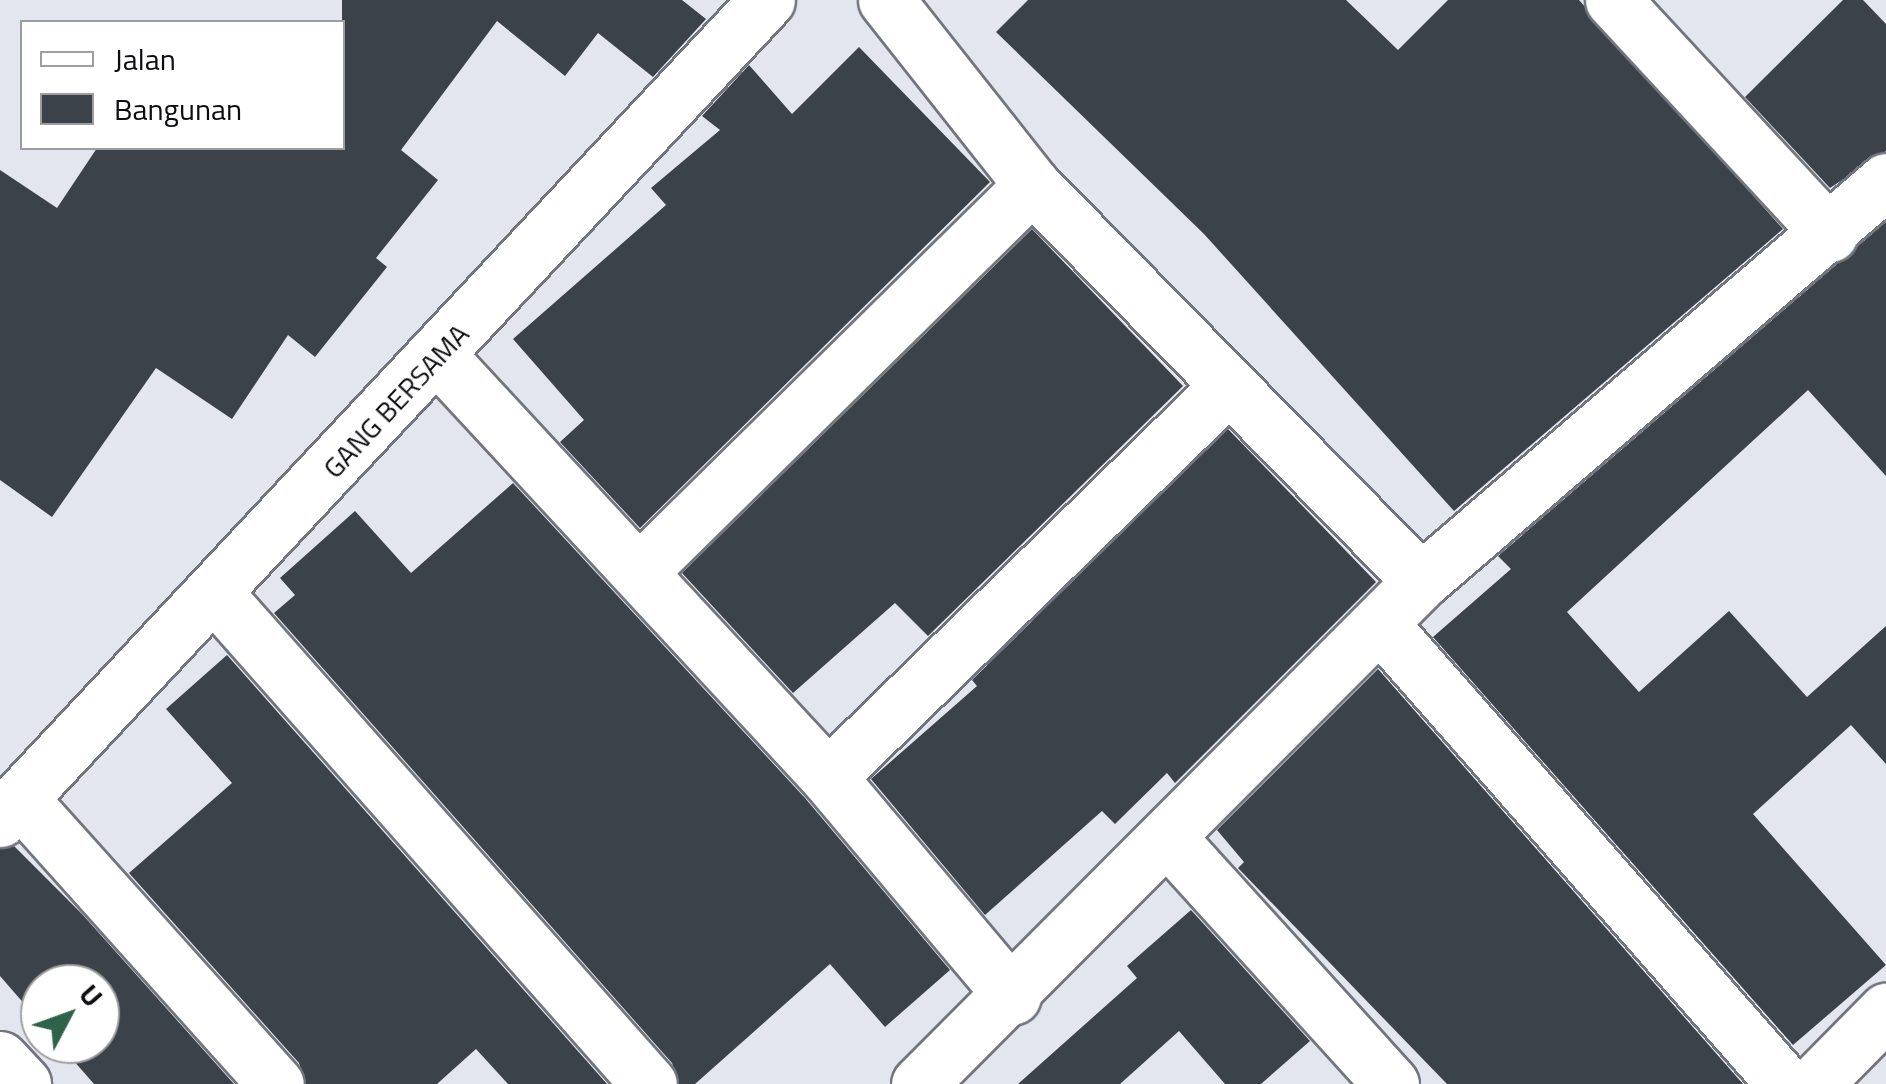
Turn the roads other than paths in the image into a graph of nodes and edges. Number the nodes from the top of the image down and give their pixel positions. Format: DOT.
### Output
graph roads {
  1 [pos="767,0"];
  2 [pos="886,0"];
  3 [pos="1613,0"];
  4 [pos="1886,181"];
  5 [pos="1032,185"];
  6 [pos="1830,234"];
  7 [pos="438,356"];
  8 [pos="1225,388"];
  9 [pos="642,570"];
  10 [pos="1421,580"];
  11 [pos="216,595"];
  12 [pos="1382,626"];
  13 [pos="828,778"];
  14 [pos="10,809"];
  15 [pos="1168,838"];
  16 [pos="1013,997"];
  17 [pos="1886,1011"];
  18 [pos="0,1059"];
  19 [pos="24,1084"];
  20 [pos="276,1084"];
  21 [pos="649,1084"];
  22 [pos="919,1084"];
  23 [pos="1391,1084"];
  24 [pos="1785,1084"];
  25 [pos="1814,1084"];
  1 -- 7 [label="street, GANG BERSAMA"];
  2 -- 5 [label="street"];
  3 -- 6 [label="street"];
  4 -- 6 [label="street"];
  5 -- 8 [label="street"];
  5 -- 9 [label="street"];
  6 -- 10 [label="street"];
  7 -- 9 [label="street"];
  7 -- 11 [label="street, GANG BERSAMA"];
  8 -- 10 [label="street"];
  8 -- 13 [label="street"];
  9 -- 13 [label="street"];
  10 -- 12 [label="street"];
  11 -- 14 [label="street, GANG BERSAMA"];
  11 -- 21 [label="street"];
  12 -- 15 [label="street"];
  12 -- 24 [label="street"];
  13 -- 16 [label="street"];
  14 -- 20 [label="street"];
  15 -- 16 [label="street"];
  15 -- 23 [label="street"];
  16 -- 22 [label="street"];
  17 -- 25 [label="street"];
  18 -- 19 [label="street"];
}
